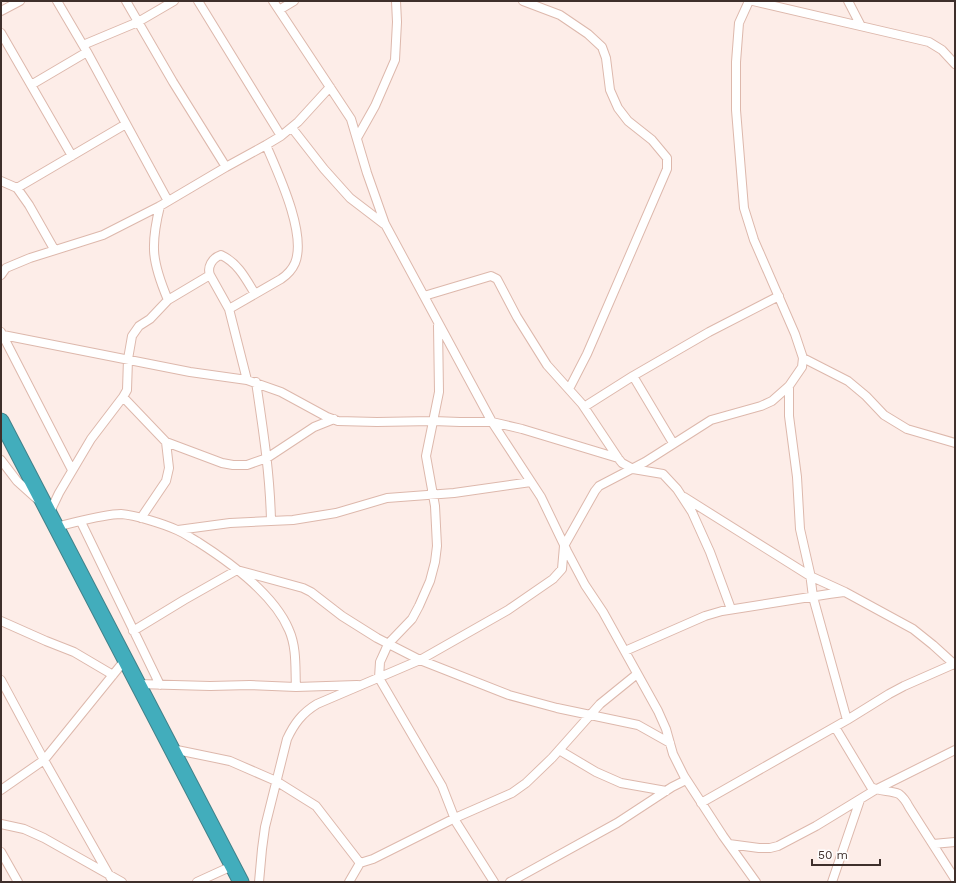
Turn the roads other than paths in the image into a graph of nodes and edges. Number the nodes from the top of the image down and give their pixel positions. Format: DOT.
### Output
graph roads {
  1 [pos="20,1"];
  2 [pos="57,1"];
  3 [pos="126,1"];
  4 [pos="174,1"];
  5 [pos="198,1"];
  6 [pos="274,1"];
  7 [pos="294,1"];
  8 [pos="396,1"];
  9 [pos="523,1"];
  10 [pos="749,1"];
  11 [pos="753,1"];
  12 [pos="848,1"];
  13 [pos="279,10"];
  14 [pos="1,11"];
  15 [pos="138,22"];
  16 [pos="861,26"];
  17 [pos="1,33"];
  18 [pos="85,48"];
  19 [pos="955,64"];
  20 [pos="31,85"];
  21 [pos="330,87"];
  22 [pos="126,124"];
  23 [pos="292,128"];
  24 [pos="281,136"];
  25 [pos="357,138"];
  26 [pos="266,145"];
  27 [pos="72,156"];
  28 [pos="226,167"];
  29 [pos="1,181"];
  30 [pos="17,188"];
  31 [pos="168,201"];
  32 [pos="160,206"];
  33 [pos="385,224"];
  34 [pos="54,249"];
  35 [pos="210,275"];
  36 [pos="1,276"];
  37 [pos="255,294"];
  38 [pos="424,296"];
  39 [pos="779,296"];
  40 [pos="168,300"];
  41 [pos="229,309"];
  42 [pos="438,323"];
  43 [pos="2,333"];
  44 [pos="803,358"];
  45 [pos="128,359"];
  46 [pos="633,376"];
  47 [pos="247,380"];
  48 [pos="256,382"];
  49 [pos="789,386"];
  50 [pos="570,390"];
  51 [pos="122,397"];
  52 [pos="584,407"];
  53 [pos="334,420"];
  54 [pos="1,421"];
  55 [pos="433,421"];
  56 [pos="492,422"];
  57 [pos="166,442"];
  58 [pos="955,442"];
  59 [pos="674,443"];
  60 [pos="267,458"];
  61 [pos="618,458"];
  62 [pos="1,460"];
  63 [pos="633,469"];
  64 [pos="72,470"];
  65 [pos="531,482"];
  66 [pos="433,496"];
  67 [pos="682,496"];
  68 [pos="50,516"];
  69 [pos="141,518"];
  70 [pos="271,521"];
  71 [pos="81,522"];
  72 [pos="178,530"];
  73 [pos="564,546"];
  74 [pos="237,570"];
  75 [pos="810,576"];
  76 [pos="844,592"];
  77 [pos="813,597"];
  78 [pos="731,609"];
  79 [pos="1,621"];
  80 [pos="134,631"];
  81 [pos="388,644"];
  82 [pos="625,651"];
  83 [pos="126,660"];
  84 [pos="420,660"];
  85 [pos="955,664"];
  86 [pos="637,674"];
  87 [pos="113,675"];
  88 [pos="379,678"];
  89 [pos="1,680"];
  90 [pos="138,684"];
  91 [pos="160,685"];
  92 [pos="364,685"];
  93 [pos="296,688"];
  94 [pos="590,714"];
  95 [pos="847,720"];
  96 [pos="835,727"];
  97 [pos="670,743"];
  98 [pos="172,749"];
  99 [pos="559,750"];
  100 [pos="955,750"];
  101 [pos="44,760"];
  102 [pos="686,780"];
  103 [pos="276,781"];
  104 [pos="1,790"];
  105 [pos="876,790"];
  106 [pos="666,791"];
  107 [pos="860,800"];
  108 [pos="701,803"];
  109 [pos="454,818"];
  110 [pos="1,824"];
  111 [pos="955,842"];
  112 [pos="729,844"];
  113 [pos="933,844"];
  114 [pos="1,852"];
  115 [pos="360,863"];
  116 [pos="232,866"];
  117 [pos="108,873"];
  118 [pos="518,878"];
  119 [pos="955,879"];
  120 [pos="18,882"];
  121 [pos="113,882"];
  122 [pos="122,882"];
  123 [pos="197,882"];
  124 [pos="241,882"];
  125 [pos="259,882"];
  126 [pos="349,882"];
  127 [pos="494,882"];
  128 [pos="510,882"];
  129 [pos="526,882"];
  130 [pos="756,882"];
  131 [pos="832,882"];
  1 -- 14 [label="street"];
  2 -- 18 [label="street"];
  3 -- 15 [label="street"];
  4 -- 15 [label="street"];
  5 -- 24 [label="street"];
  6 -- 13 [label="street"];
  7 -- 13 [label="street"];
  8 -- 25 [label="street"];
  9 -- 50 [label="street"];
  10 -- 39 [label="street"];
  11 -- 16 [label="street"];
  12 -- 16 [label="street"];
  13 -- 21 [label="street"];
  15 -- 18 [label="street"];
  15 -- 28 [label="street"];
  16 -- 19 [label="street"];
  17 -- 20 [label="street"];
  18 -- 20 [label="street"];
  18 -- 22 [label="street"];
  20 -- 27 [label="street"];
  21 -- 23 [label="street"];
  21 -- 25 [label="street"];
  22 -- 27 [label="street"];
  22 -- 31 [label="street"];
  23 -- 24 [label="street"];
  23 -- 33 [label="street"];
  24 -- 26 [label="street"];
  25 -- 33 [label="street"];
  26 -- 28 [label="street"];
  26 -- 37 [label="street"];
  27 -- 30 [label="street"];
  28 -- 31 [label="street"];
  29 -- 30 [label="street"];
  30 -- 34 [label="street"];
  31 -- 32 [label="street"];
  32 -- 34 [label="street"];
  32 -- 40 [label="street"];
  33 -- 38 [label="street"];
  34 -- 36 [label="street"];
  35 -- 37 [label="street"];
  35 -- 40 [label="street"];
  35 -- 41 [label="street"];
  37 -- 41 [label="street"];
  38 -- 42 [label="street"];
  38 -- 50 [label="street"];
  39 -- 44 [label="street"];
  39 -- 46 [label="street"];
  40 -- 45 [label="street"];
  41 -- 47 [label="street"];
  42 -- 55 [label="street"];
  42 -- 56 [label="street"];
  43 -- 45 [label="street"];
  43 -- 64 [label="street"];
  44 -- 49 [label="street"];
  44 -- 58 [label="street"];
  45 -- 47 [label="street"];
  45 -- 51 [label="street"];
  46 -- 52 [label="street"];
  46 -- 59 [label="street"];
  47 -- 48 [label="street"];
  48 -- 53 [label="street"];
  48 -- 60 [label="street"];
  49 -- 59 [label="street"];
  49 -- 75 [label="street"];
  50 -- 52 [label="street"];
  51 -- 57 [label="street"];
  51 -- 64 [label="street"];
  52 -- 61 [label="street"];
  53 -- 55 [label="street"];
  53 -- 60 [label="street"];
  54 -- 68 [label="highway"];
  55 -- 56 [label="street"];
  55 -- 66 [label="street"];
  56 -- 61 [label="street"];
  56 -- 65 [label="street"];
  57 -- 60 [label="street"];
  57 -- 69 [label="street"];
  59 -- 63 [label="street"];
  60 -- 70 [label="street"];
  61 -- 63 [label="street"];
  62 -- 68 [label="street"];
  63 -- 67 [label="street"];
  63 -- 73 [label="street"];
  64 -- 68 [label="street"];
  65 -- 66 [label="street"];
  65 -- 73 [label="street"];
  66 -- 70 [label="street"];
  66 -- 81 [label="street"];
  67 -- 75 [label="street"];
  67 -- 78 [label="street"];
  68 -- 71 [label="street"];
  68 -- 83 [label="highway"];
  69 -- 71 [label="street"];
  69 -- 72 [label="street"];
  70 -- 72 [label="street"];
  71 -- 80 [label="street"];
  72 -- 74 [label="street"];
  73 -- 82 [label="street"];
  73 -- 84 [label="street"];
  74 -- 80 [label="street"];
  74 -- 81 [label="street"];
  74 -- 93 [label="street"];
  75 -- 76 [label="street"];
  75 -- 77 [label="street"];
  76 -- 77 [label="street"];
  76 -- 85 [label="street"];
  77 -- 78 [label="street"];
  77 -- 95 [label="street"];
  78 -- 82 [label="street"];
  79 -- 87 [label="street"];
  80 -- 91 [label="street"];
  81 -- 84 [label="street"];
  81 -- 88 [label="street"];
  82 -- 86 [label="street"];
  83 -- 87 [label="street"];
  83 -- 90 [label="highway"];
  84 -- 88 [label="street"];
  84 -- 94 [label="street"];
  85 -- 95 [label="street"];
  86 -- 94 [label="street"];
  86 -- 97 [label="street"];
  87 -- 101 [label="street"];
  88 -- 92 [label="street"];
  88 -- 109 [label="street"];
  89 -- 101 [label="street"];
  90 -- 91 [label="street"];
  90 -- 98 [label="highway"];
  91 -- 93 [label="street"];
  92 -- 93 [label="street"];
  92 -- 103 [label="street"];
  94 -- 97 [label="street"];
  94 -- 99 [label="street"];
  95 -- 96 [label="street"];
  96 -- 105 [label="street"];
  96 -- 108 [label="street"];
  97 -- 102 [label="street"];
  98 -- 103 [label="street"];
  98 -- 116 [label="highway"];
  99 -- 106 [label="street"];
  99 -- 109 [label="street"];
  100 -- 105 [label="street"];
  101 -- 104 [label="street"];
  101 -- 117 [label="street"];
  102 -- 106 [label="street"];
  102 -- 108 [label="street"];
  103 -- 115 [label="street"];
  103 -- 125 [label="street"];
  105 -- 107 [label="street"];
  105 -- 113 [label="street"];
  106 -- 118 [label="street"];
  107 -- 112 [label="street"];
  107 -- 131 [label="street"];
  108 -- 112 [label="street"];
  109 -- 115 [label="street"];
  109 -- 127 [label="street"];
  110 -- 117 [label="street"];
  111 -- 113 [label="street"];
  112 -- 130 [label="street"];
  113 -- 119 [label="street"];
  114 -- 120 [label="street"];
  115 -- 126 [label="street"];
  116 -- 123 [label="street"];
  116 -- 124 [label="highway"];
  117 -- 121 [label="street"];
  117 -- 122 [label="street"];
  118 -- 128 [label="street"];
  118 -- 129 [label="street"];
}
